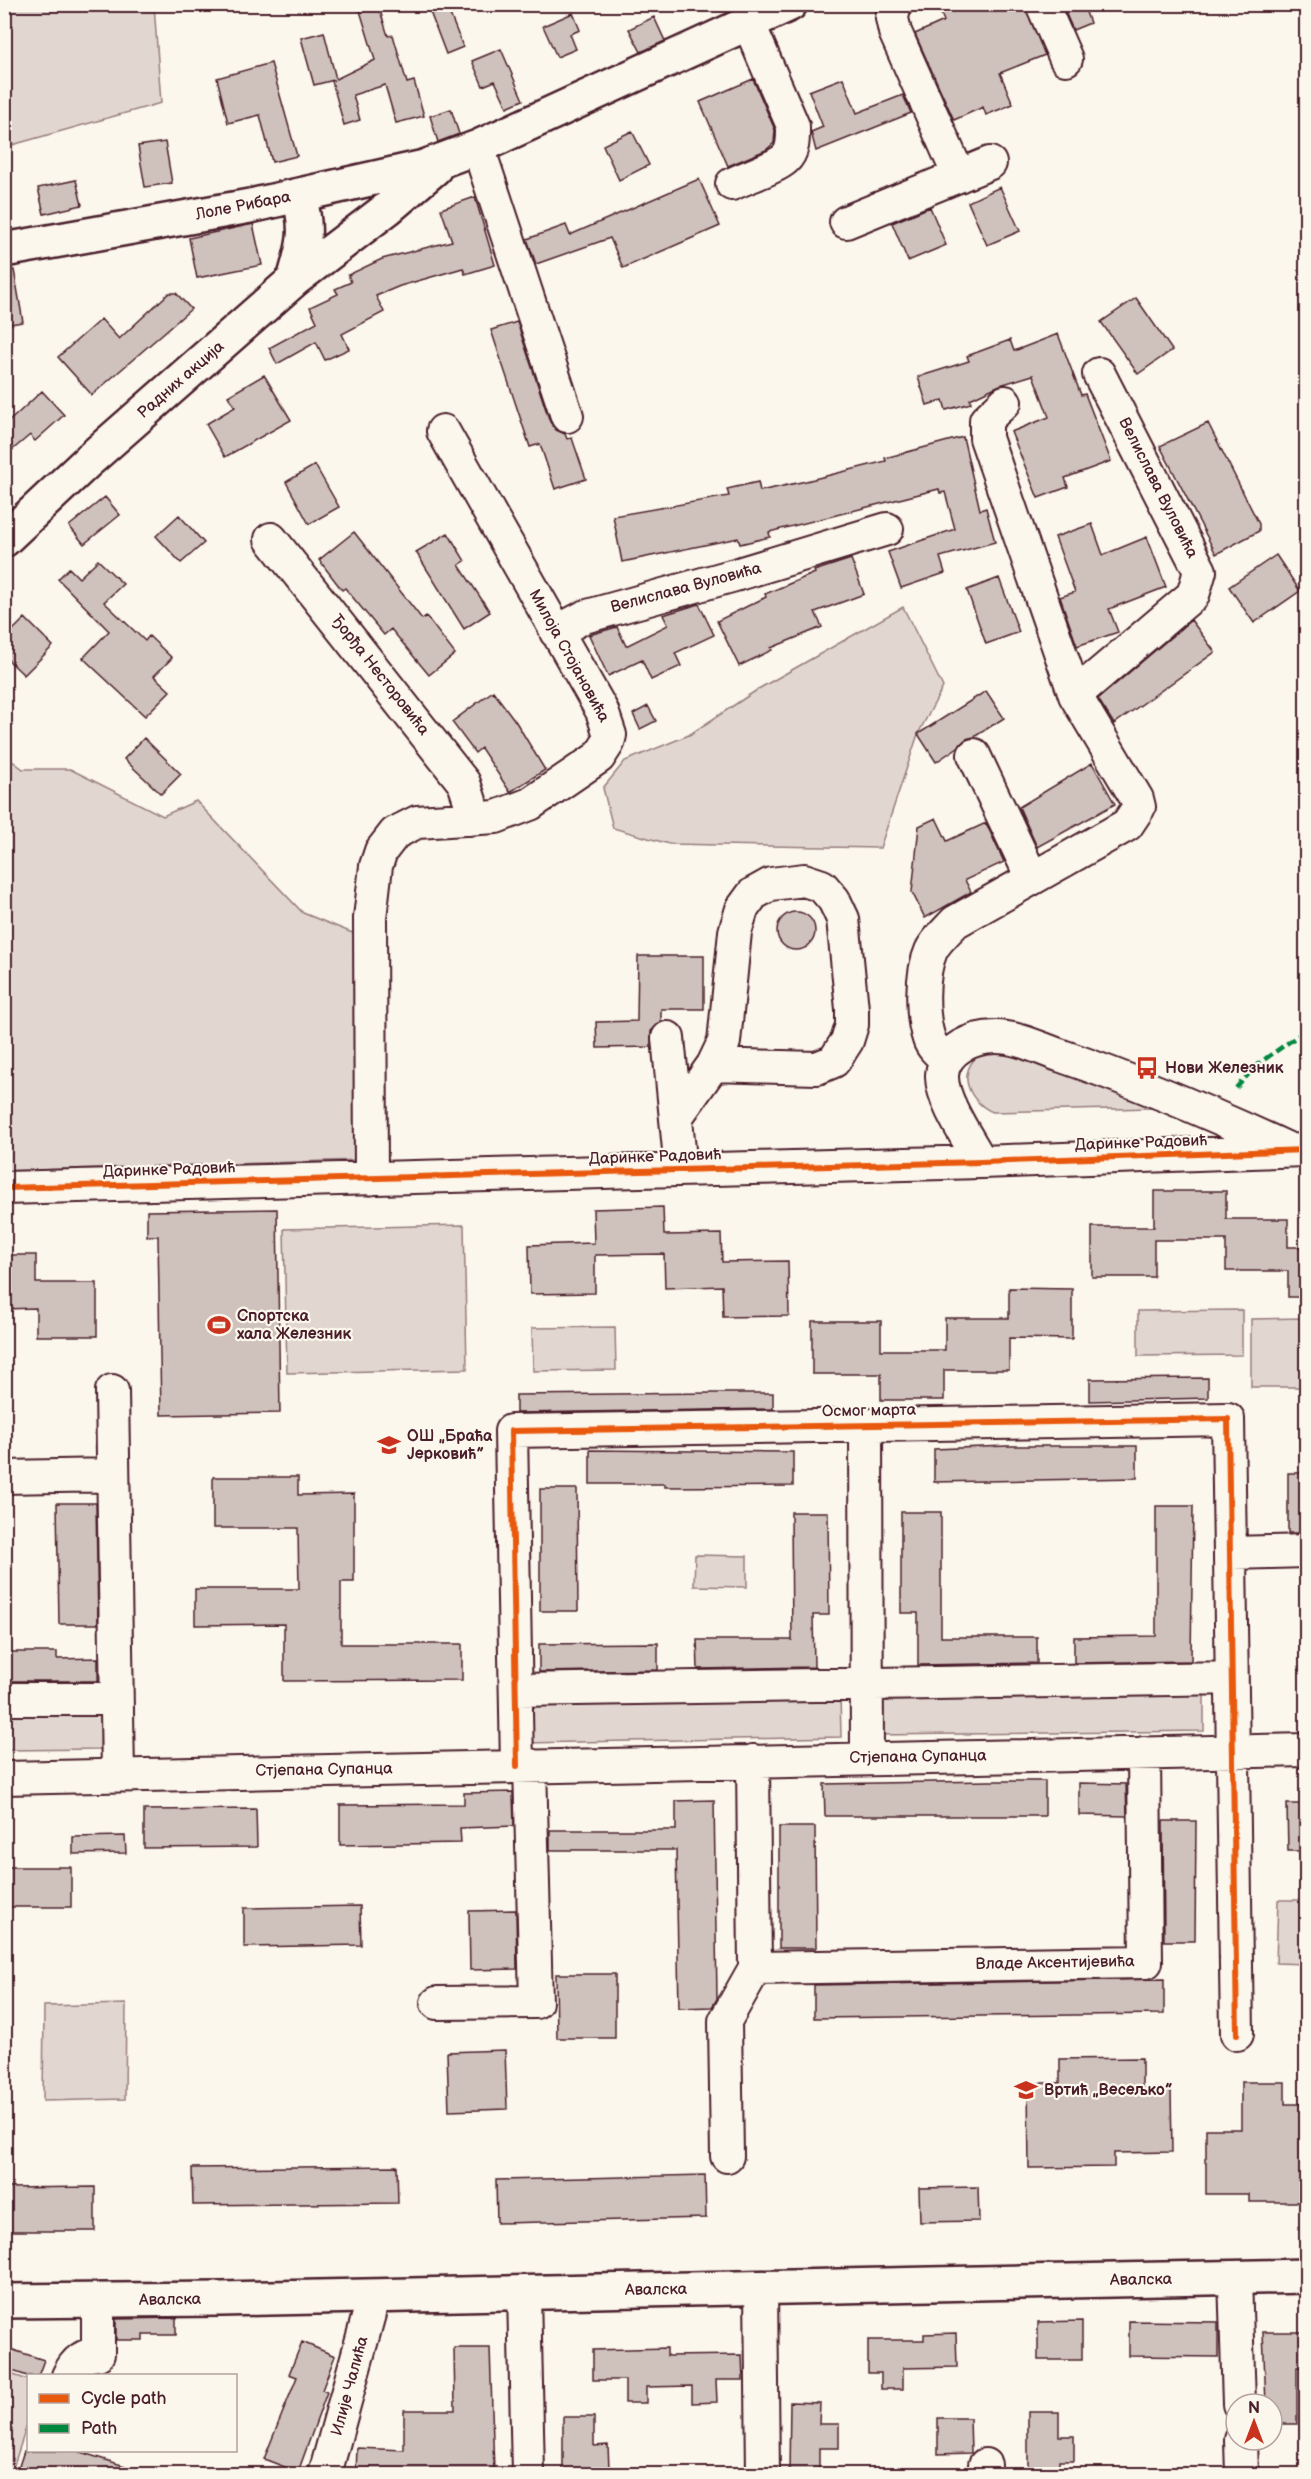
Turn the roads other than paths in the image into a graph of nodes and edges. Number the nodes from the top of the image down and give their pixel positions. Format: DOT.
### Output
graph roads {
  1 [pos="790,4"];
  2 [pos="895,4"];
  3 [pos="1042,4"];
  4 [pos="748,24"];
  5 [pos="1066,59"];
  6 [pos="478,147"];
  7 [pos="443,161"];
  8 [pos="990,163"];
  9 [pos="959,176"];
  10 [pos="732,184"];
  11 [pos="299,196"];
  12 [pos="846,222"];
  13 [pos="4,250"];
  14 [pos="294,280"];
  15 [pos="1099,374"];
  16 [pos="1005,402"];
  17 [pos="567,416"];
  18 [pos="443,430"];
  19 [pos="887,529"];
  20 [pos="271,539"];
  21 [pos="4,540"];
  22 [pos="556,632"];
  23 [pos="1075,695"];
  24 [pos="974,755"];
  25 [pos="470,819"];
  26 [pos="1032,878"];
  27 [pos="668,1038"];
  28 [pos="947,1060"];
  29 [pos="713,1065"];
  30 [pos="677,1116"];
  31 [pos="1299,1150"];
  32 [pos="981,1162"];
  33 [pos="681,1170"];
  34 [pos="371,1179"];
  35 [pos="4,1188"];
  36 [pos="112,1391"];
  37 [pos="866,1425"];
  38 [pos="112,1475"];
  39 [pos="4,1476"];
  40 [pos="1306,1551"];
  41 [pos="1231,1553"];
  42 [pos="1232,1678"];
  43 [pos="866,1685"];
  44 [pos="517,1690"];
  45 [pos="4,1699"];
  46 [pos="116,1699"];
  47 [pos="1306,1750"];
  48 [pos="1231,1752"];
  49 [pos="1144,1753"];
  50 [pos="867,1757"];
  51 [pos="753,1761"];
  52 [pos="524,1766"];
  53 [pos="118,1775"];
  54 [pos="4,1778"];
  55 [pos="755,1968"];
  56 [pos="436,2003"];
  57 [pos="1237,2034"];
  58 [pos="727,2156"];
  59 [pos="1306,2276"];
  60 [pos="1235,2277"];
  61 [pos="761,2288"];
  62 [pos="524,2293"];
  63 [pos="371,2296"];
  64 [pos="98,2300"];
  65 [pos="4,2301"];
  66 [pos="104,2365"];
  67 [pos="69,2374"];
  68 [pos="1239,2392"];
  69 [pos="1241,2452"];
  70 [pos="325,2475"];
  71 [pos="528,2475"];
  72 [pos="763,2475"];
  73 [pos="1242,2475"];
  1 -- 4 [label="main road, Лоле Рибара"];
  2 -- 9 [label="street"];
  3 -- 5 [label="street"];
  4 -- 6 [label="main road, Лоле Рибара"];
  4 -- 10 [label="street"];
  6 -- 7 [label="main road, Лоле Рибара"];
  6 -- 17 [label="street"];
  7 -- 11 [label="main road, Лоле Рибара"];
  7 -- 14 [label="main road, Радних акција"];
  8 -- 9 [label="street"];
  9 -- 12 [label="street"];
  11 -- 13 [label="main road, Лоле Рибара"];
  11 -- 14 [label="main road"];
  14 -- 21 [label="main road, Радних акција"];
  15 -- 23 [label="street, Велислава Вуловића"];
  16 -- 23 [label="street"];
  18 -- 22 [label="street, Милоја Стојановића"];
  19 -- 22 [label="street, Велислава Вуловића"];
  20 -- 25 [label="street, Ђорђа Несторовића"];
  22 -- 25 [label="street, Милоја Стојановића"];
  23 -- 26 [label="street"];
  24 -- 26 [label="street"];
  25 -- 34 [label="street, Милоја Стојановића"];
  26 -- 28 [label="street"];
  27 -- 30 [label="street"];
  28 -- 31 [label="street"];
  28 -- 32 [label="street"];
  29 -- 29 [label="street"];
  29 -- 30 [label="street"];
  30 -- 33 [label="street"];
  31 -- 32 [label="street, Даринке Радовић"];
  32 -- 33 [label="street, Даринке Радовић"];
  33 -- 34 [label="street, Даринке Радовић"];
  34 -- 35 [label="street, Даринке Радовић"];
  36 -- 38 [label="street"];
  37 -- 41 [label="street, Осмог марта"];
  37 -- 43 [label="street, Осмог марта"];
  37 -- 44 [label="street, Осмог марта"];
  38 -- 39 [label="street"];
  38 -- 46 [label="street"];
  40 -- 41 [label="street"];
  41 -- 42 [label="street, Осмог марта"];
  42 -- 43 [label="street"];
  42 -- 48 [label="street, Осмог марта"];
  43 -- 44 [label="street"];
  43 -- 50 [label="street, Осмог марта"];
  44 -- 52 [label="street, Осмог марта"];
  45 -- 46 [label="street"];
  46 -- 53 [label="street"];
  47 -- 48 [label="street, Стјепана Супанца"];
  48 -- 49 [label="street, Стјепана Супанца"];
  48 -- 57 [label="street, Осмог марта"];
  49 -- 50 [label="street, Стјепана Супанца"];
  49 -- 55 [label="street, Владе Аксентијевића"];
  50 -- 51 [label="street, Стјепана Супанца"];
  51 -- 52 [label="street, Стјепана Супанца"];
  51 -- 55 [label="street"];
  52 -- 53 [label="street, Стјепана Супанца"];
  52 -- 56 [label="street"];
  53 -- 54 [label="street, Стјепана Супанца"];
  55 -- 58 [label="street"];
  59 -- 60 [label="main road, Авалска"];
  60 -- 61 [label="main road, Авалска"];
  60 -- 68 [label="street"];
  61 -- 62 [label="main road, Авалска"];
  61 -- 72 [label="street"];
  62 -- 63 [label="main road, Авалска"];
  62 -- 71 [label="street"];
  63 -- 64 [label="main road, Авалска"];
  63 -- 70 [label="street, Илије Чалића"];
  64 -- 65 [label="main road, Авалска"];
  64 -- 66 [label="street"];
  66 -- 67 [label="street"];
  69 -- 73 [label="street"];
}
